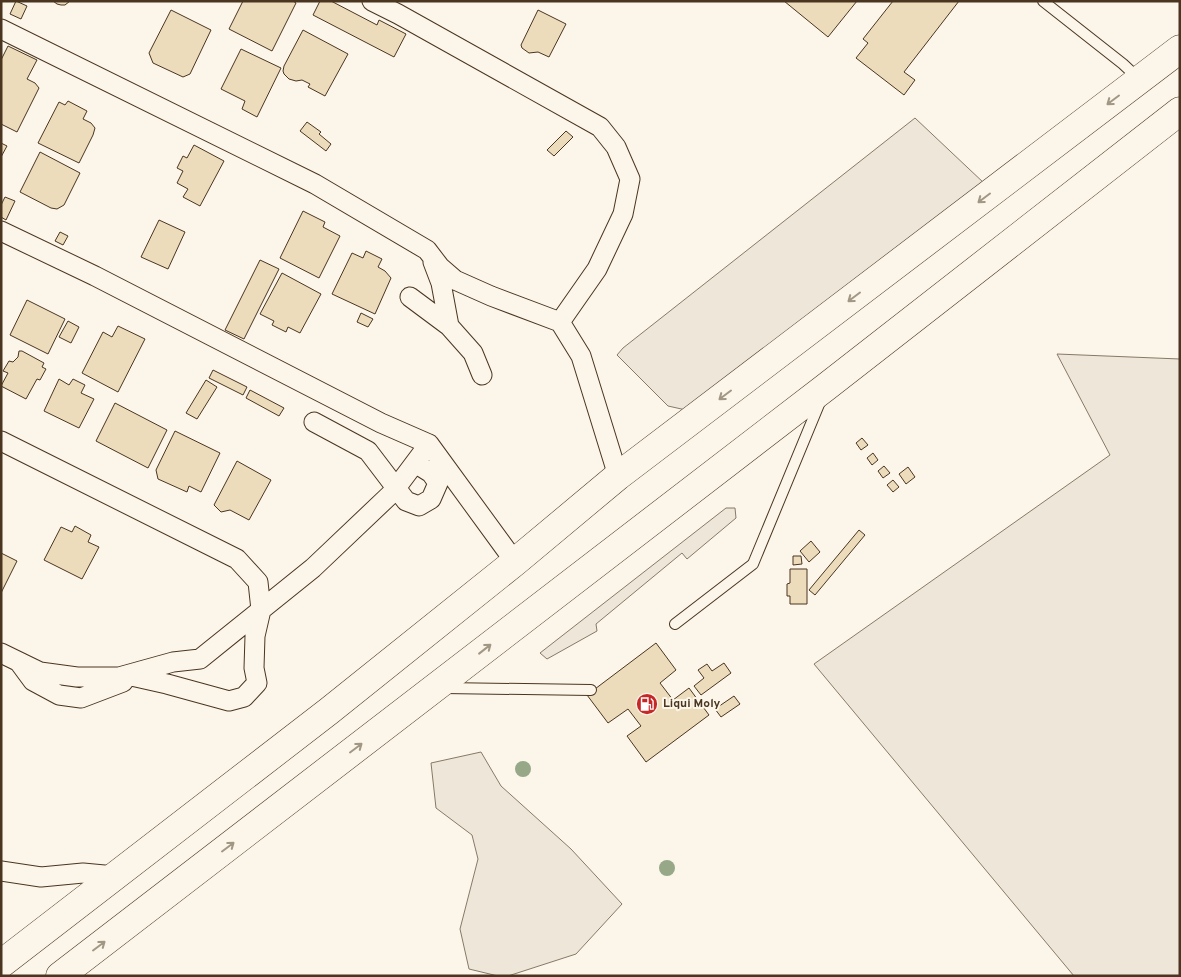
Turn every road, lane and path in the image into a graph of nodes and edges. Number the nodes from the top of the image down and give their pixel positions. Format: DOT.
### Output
graph roads {
  1 [pos="372,1"];
  2 [pos="1042,1"];
  3 [pos="1,29"];
  4 [pos="1180,50"];
  5 [pos="1140,80"];
  6 [pos="1180,111"];
  7 [pos="1,231"];
  8 [pos="427,250"];
  9 [pos="410,296"];
  10 [pos="560,322"];
  11 [pos="449,326"];
  12 [pos="482,374"];
  13 [pos="826,387"];
  14 [pos="314,422"];
  15 [pos="1,441"];
  16 [pos="430,444"];
  17 [pos="415,463"];
  18 [pos="618,476"];
  19 [pos="396,488"];
  20 [pos="515,562"];
  21 [pos="261,610"];
  22 [pos="675,624"];
  23 [pos="1,653"];
  24 [pos="127,675"];
  25 [pos="435,688"];
  26 [pos="591,690"];
  27 [pos="1,871"];
  28 [pos="116,876"];
  29 [pos="1,964"];
  30 [pos="60,976"];
  1 -- 10 [label="street"];
  2 -- 5 [label="lane"];
  3 -- 8 [label="street"];
  4 -- 5 [label="highway"];
  5 -- 18 [label="highway, one-way"];
  6 -- 13 [label="highway"];
  7 -- 16 [label="street"];
  8 -- 10 [label="street"];
  8 -- 11 [label="street"];
  9 -- 11 [label="street"];
  10 -- 18 [label="street"];
  11 -- 12 [label="street"];
  13 -- 22 [label="lane"];
  25 -- 13 [label="highway, one-way"];
  14 -- 19 [label="street"];
  15 -- 21 [label="street"];
  16 -- 17 [label="street"];
  16 -- 20 [label="street"];
  17 -- 19 [label="street"];
  17 -- 19 [label="street"];
  18 -- 20 [label="highway"];
  19 -- 21 [label="street"];
  20 -- 28 [label="highway"];
  21 -- 24 [label="street"];
  21 -- 24 [label="street"];
  23 -- 24 [label="street"];
  25 -- 26 [label="lane"];
  30 -- 25 [label="highway, one-way"];
  27 -- 28 [label="street"];
  28 -- 29 [label="highway"];
}
